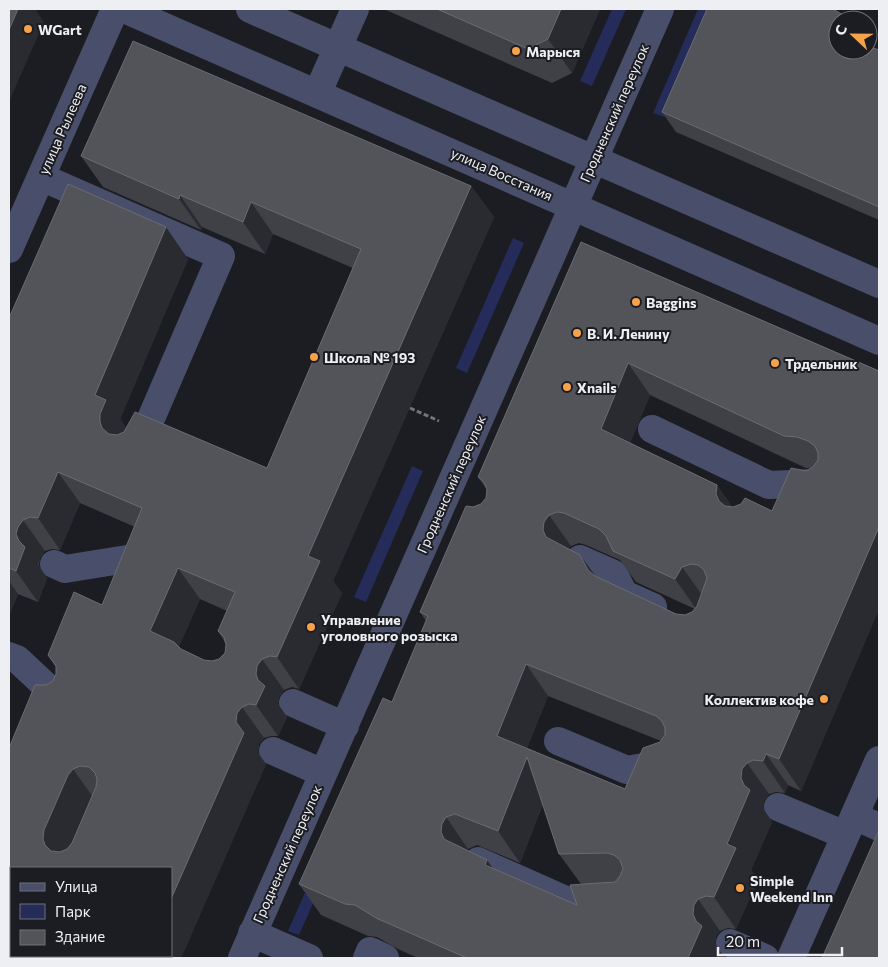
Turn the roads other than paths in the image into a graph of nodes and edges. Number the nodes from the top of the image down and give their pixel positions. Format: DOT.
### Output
graph roads {
  1 [pos="115,9"];
  2 [pos="124,9"];
  3 [pos="250,9"];
  4 [pos="355,9"];
  5 [pos="660,9"];
  6 [pos="338,47"];
  7 [pos="317,94"];
  8 [pos="594,159"];
  9 [pos="41,177"];
  10 [pos="573,206"];
  11 [pos="9,249"];
  12 [pos="879,284"];
  13 [pos="879,340"];
  14 [pos="652,429"];
  15 [pos="137,451"];
  16 [pos="825,488"];
  17 [pos="444,501"];
  18 [pos="470,512"];
  19 [pos="127,559"];
  20 [pos="580,560"];
  21 [pos="54,564"];
  22 [pos="678,619"];
  23 [pos="9,656"];
  24 [pos="63,702"];
  25 [pos="294,703"];
  26 [pos="344,726"];
  27 [pos="558,741"];
  28 [pos="273,751"];
  29 [pos="879,760"];
  30 [pos="672,762"];
  31 [pos="323,773"];
  32 [pos="778,807"];
  33 [pos="850,826"];
  34 [pos="879,827"];
  35 [pos="478,861"];
  36 [pos="629,900"];
  37 [pos="252,933"];
  38 [pos="730,943"];
  39 [pos="242,958"];
  40 [pos="309,958"];
  41 [pos="367,958"];
  42 [pos="386,958"];
  43 [pos="765,958"];
  44 [pos="791,958"];
  1 -- 9 [label="street, улица Рылеева"];
  2 -- 7 [label="street, улица Восстания"];
  3 -- 6 [label="street"];
  4 -- 6 [label="street"];
  5 -- 8 [label="street, Гродненский переулок"];
  6 -- 7 [label="street"];
  6 -- 8 [label="street"];
  7 -- 10 [label="street, улица Восстания"];
  8 -- 10 [label="street, Гродненский переулок"];
  8 -- 12 [label="street"];
  9 -- 11 [label="street, улица Рылеева"];
  9 -- 15 [label="street"];
  10 -- 13 [label="street, улица Восстания"];
  10 -- 17 [label="street, Гродненский переулок"];
  14 -- 16 [label="street"];
  17 -- 18 [label="street"];
  17 -- 26 [label="street, Гродненский переулок"];
  19 -- 21 [label="street"];
  20 -- 22 [label="street"];
  23 -- 24 [label="street"];
  25 -- 26 [label="street"];
  26 -- 31 [label="street, Гродненский переулок"];
  27 -- 30 [label="street"];
  28 -- 31 [label="street"];
  29 -- 33 [label="street"];
  31 -- 37 [label="street, Гродненский переулок"];
  32 -- 33 [label="street"];
  33 -- 34 [label="street"];
  33 -- 44 [label="street"];
  35 -- 36 [label="street"];
  37 -- 39 [label="street, Гродненский переулок"];
  37 -- 40 [label="street"];
  38 -- 43 [label="street"];
  41 -- 42 [label="street"];
}
